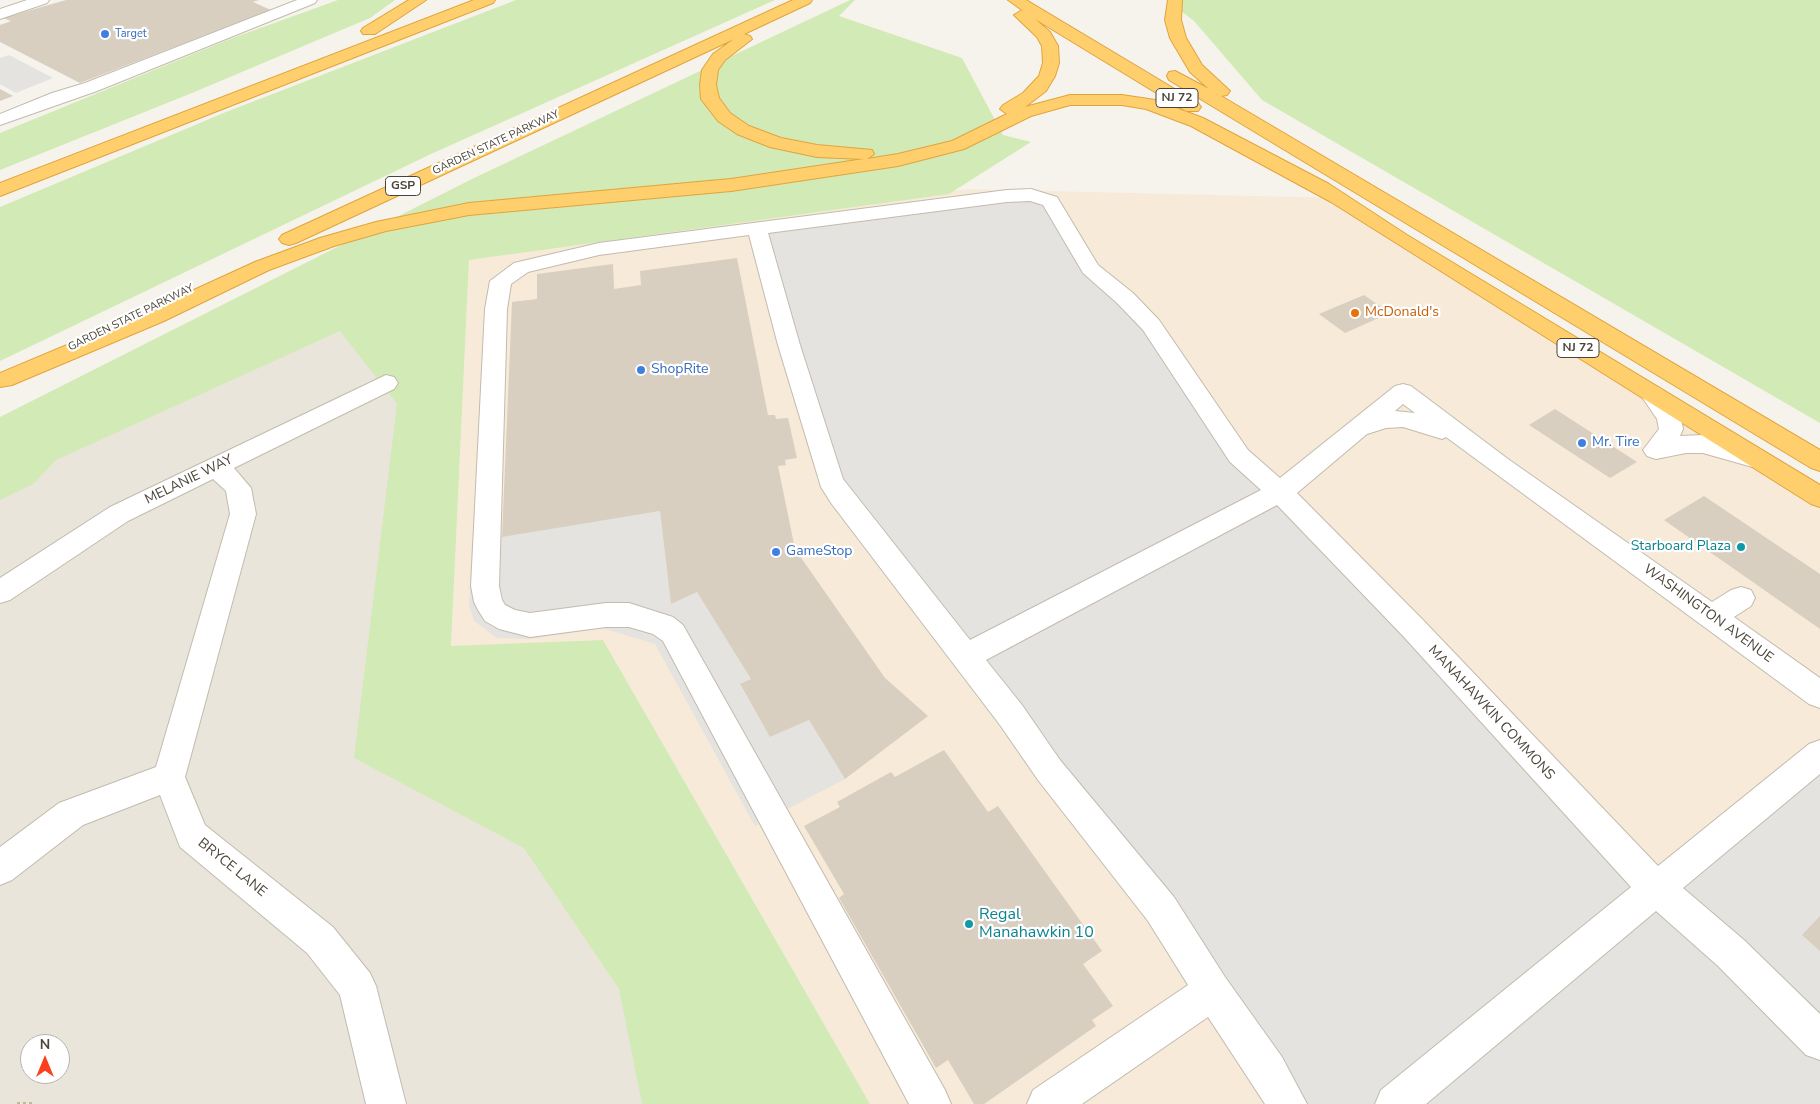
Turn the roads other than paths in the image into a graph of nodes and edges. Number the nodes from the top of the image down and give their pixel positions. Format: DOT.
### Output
graph roads {
  1 [pos="38,0"];
  2 [pos="310,0"];
  3 [pos="419,0"];
  4 [pos="488,0"];
  5 [pos="806,0"];
  6 [pos="1006,0"];
  7 [pos="1015,0"];
  8 [pos="1175,0"];
  9 [pos="0,14"];
  10 [pos="1164,70"];
  11 [pos="0,120"];
  12 [pos="1254,124"];
  13 [pos="150,131"];
  14 [pos="0,190"];
  15 [pos="1337,198"];
  16 [pos="757,228"];
  17 [pos="2,380"];
  18 [pos="386,383"];
  19 [pos="1652,394"];
  20 [pos="1358,429"];
  21 [pos="1760,460"];
  22 [pos="1820,462"];
  23 [pos="1499,465"];
  24 [pos="217,467"];
  25 [pos="1280,492"];
  26 [pos="1820,498"];
  27 [pos="0,592"];
  28 [pos="1741,598"];
  29 [pos="1712,617"];
  30 [pos="965,656"];
  31 [pos="1820,695"];
  32 [pos="1820,754"];
  33 [pos="169,777"];
  34 [pos="0,868"];
  35 [pos="1656,888"];
  36 [pos="1212,990"];
  37 [pos="1820,1041"];
  38 [pos="386,1104"];
  39 [pos="931,1104"];
  40 [pos="1047,1104"];
  41 [pos="1287,1104"];
  42 [pos="1395,1104"];
  1 -- 9 [label="street"];
  2 -- 11 [label="street"];
  3 -- 13 [label="highway"];
  4 -- 13 [label="highway"];
  5 -- 6 [label="highway"];
  5 -- 17 [label="highway, GARDEN STATE PARKWAY / GSP"];
  7 -- 15 [label="highway, NJ 72"];
  8 -- 12 [label="highway"];
  10 -- 12 [label="highway, NJ 72"];
  12 -- 22 [label="highway, NJ 72"];
  13 -- 14 [label="highway"];
  15 -- 17 [label="highway"];
  15 -- 19 [label="highway, NJ 72"];
  16 -- 25 [label="street, MANAHAWKIN COMMONS"];
  16 -- 30 [label="street"];
  16 -- 39 [label="street, MANAHAWKIN COMMONS"];
  18 -- 24 [label="street, MELANIE WAY"];
  19 -- 21 [label="highway, NJ 72"];
  19 -- 21 [label="street"];
  20 -- 23 [label="street, WASHINGTON AVENUE"];
  20 -- 23 [label="street, WASHINGTON AVENUE"];
  20 -- 25 [label="street"];
  21 -- 26 [label="highway, NJ 72"];
  23 -- 29 [label="street, WASHINGTON AVENUE"];
  24 -- 27 [label="street, MELANIE WAY"];
  24 -- 33 [label="street"];
  25 -- 30 [label="street"];
  25 -- 35 [label="street, MANAHAWKIN COMMONS"];
  28 -- 29 [label="street"];
  29 -- 31 [label="street, WASHINGTON AVENUE"];
  30 -- 36 [label="street"];
  32 -- 35 [label="street"];
  33 -- 34 [label="street"];
  33 -- 38 [label="street, BRYCE LANE"];
  35 -- 37 [label="street, MANAHAWKIN COMMONS"];
  35 -- 42 [label="street"];
  36 -- 40 [label="street"];
  36 -- 41 [label="street"];
}
